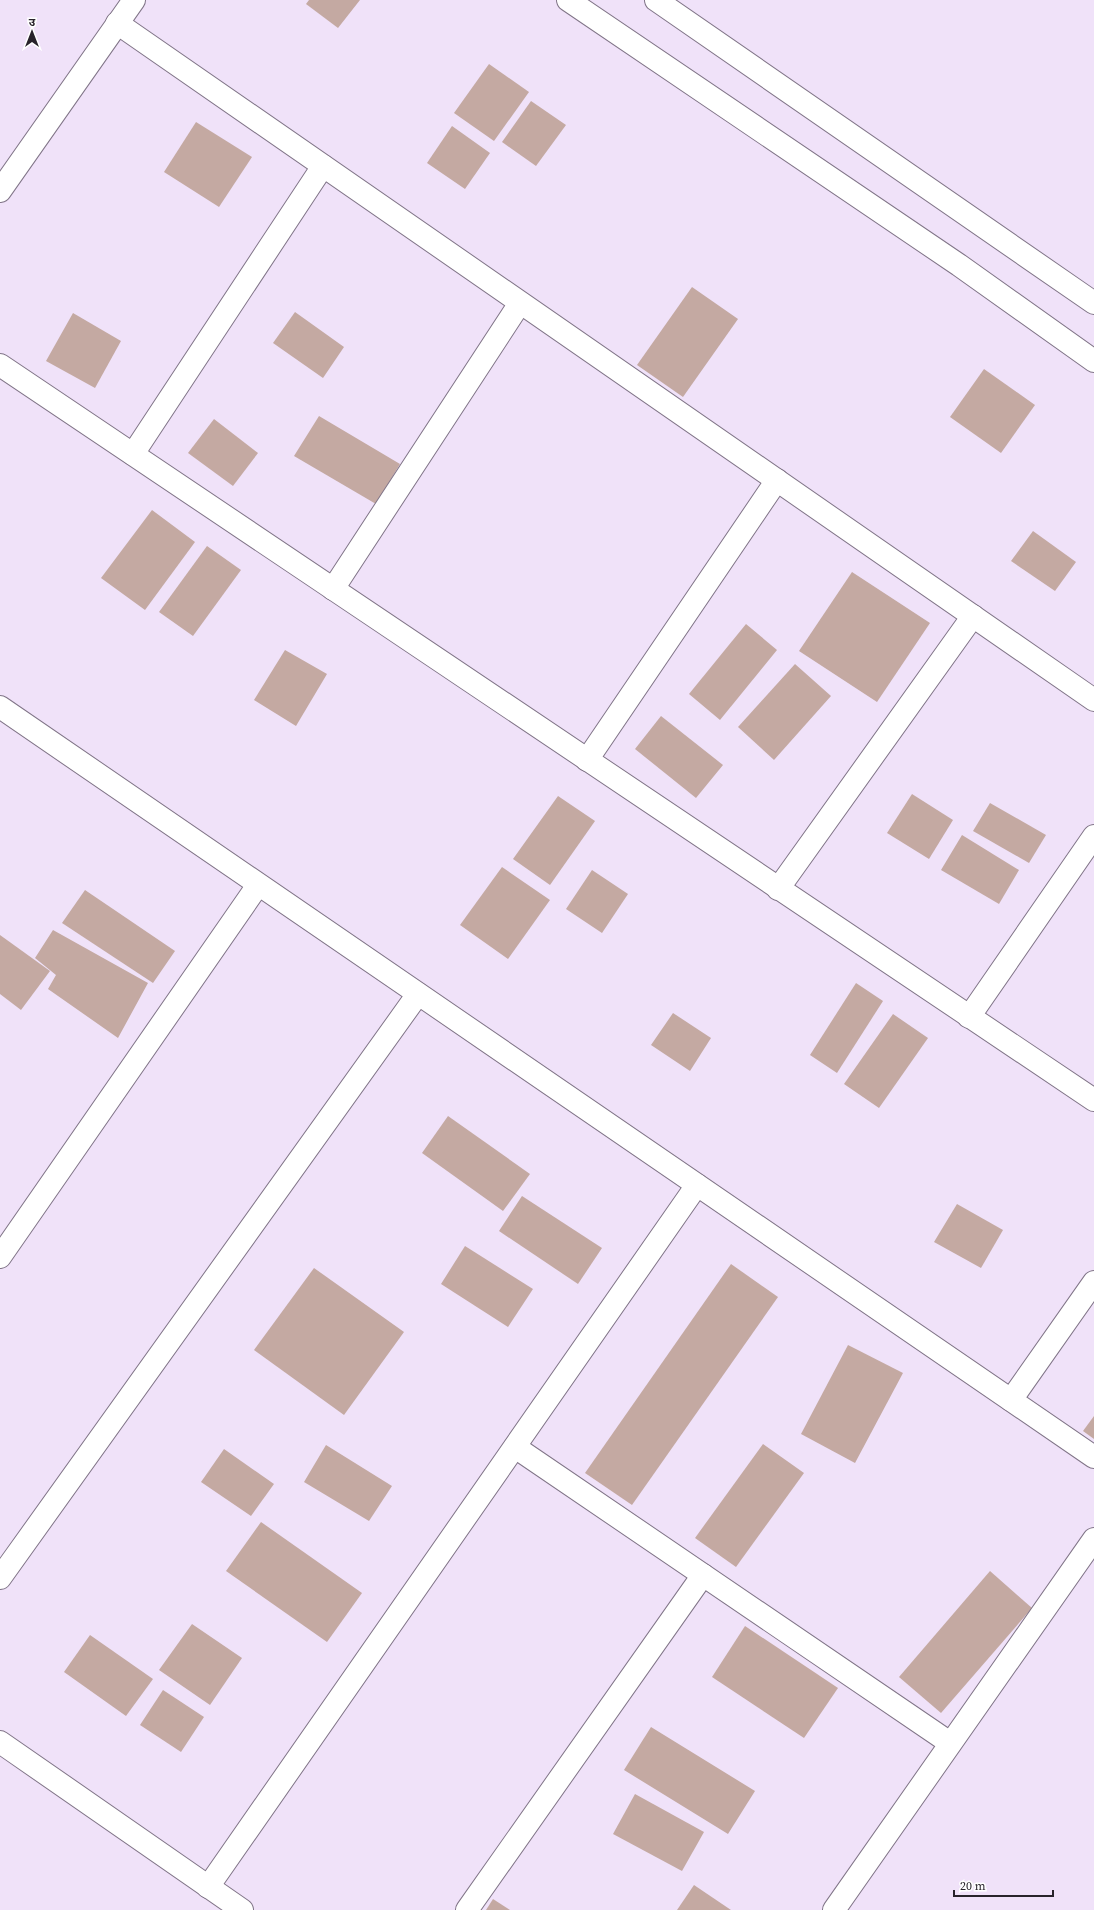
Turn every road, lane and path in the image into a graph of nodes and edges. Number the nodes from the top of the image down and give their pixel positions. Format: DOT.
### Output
graph roads {
  1 [pos="134,0"];
  2 [pos="568,0"];
  3 [pos="656,0"];
  4 [pos="117,24"];
  5 [pos="323,166"];
  6 [pos="0,191"];
  7 [pos="520,303"];
  8 [pos="1094,303"];
  9 [pos="1094,361"];
  10 [pos="0,365"];
  11 [pos="133,454"];
  12 [pos="777,480"];
  13 [pos="333,589"];
  14 [pos="973,616"];
  15 [pos="1094,700"];
  16 [pos="0,708"];
  17 [pos="587,760"];
  18 [pos="1094,836"];
  19 [pos="258,885"];
  20 [pos="778,888"];
  21 [pos="418,994"];
  22 [pos="969,1017"];
  23 [pos="1094,1100"];
  24 [pos="697,1185"];
  25 [pos="0,1257"];
  26 [pos="1094,1282"];
  27 [pos="1011,1400"];
  28 [pos="515,1446"];
  29 [pos="1094,1457"];
  30 [pos="1094,1539"];
  31 [pos="703,1575"];
  32 [pos="0,1578"];
  33 [pos="0,1742"];
  34 [pos="950,1743"];
  35 [pos="208,1887"];
  36 [pos="242,1910"];
  37 [pos="467,1910"];
  38 [pos="834,1910"];
  1 -- 4 [label="street"];
  2 -- 9 [label="street"];
  3 -- 8 [label="street"];
  4 -- 5 [label="street"];
  4 -- 6 [label="street"];
  5 -- 7 [label="street"];
  5 -- 11 [label="street"];
  7 -- 12 [label="street"];
  7 -- 13 [label="street"];
  10 -- 11 [label="street"];
  11 -- 13 [label="street"];
  12 -- 14 [label="street"];
  12 -- 17 [label="street"];
  13 -- 17 [label="street"];
  14 -- 15 [label="street"];
  14 -- 20 [label="street"];
  16 -- 19 [label="street"];
  17 -- 20 [label="street"];
  18 -- 22 [label="street"];
  19 -- 21 [label="street"];
  19 -- 25 [label="street"];
  20 -- 22 [label="street"];
  21 -- 24 [label="street"];
  21 -- 32 [label="street"];
  22 -- 23 [label="street"];
  24 -- 27 [label="street"];
  24 -- 28 [label="street"];
  26 -- 27 [label="street"];
  27 -- 29 [label="street"];
  28 -- 31 [label="street"];
  28 -- 35 [label="street"];
  30 -- 34 [label="street"];
  31 -- 34 [label="street"];
  31 -- 37 [label="street"];
  33 -- 35 [label="street"];
  34 -- 38 [label="street"];
  35 -- 36 [label="street"];
}
